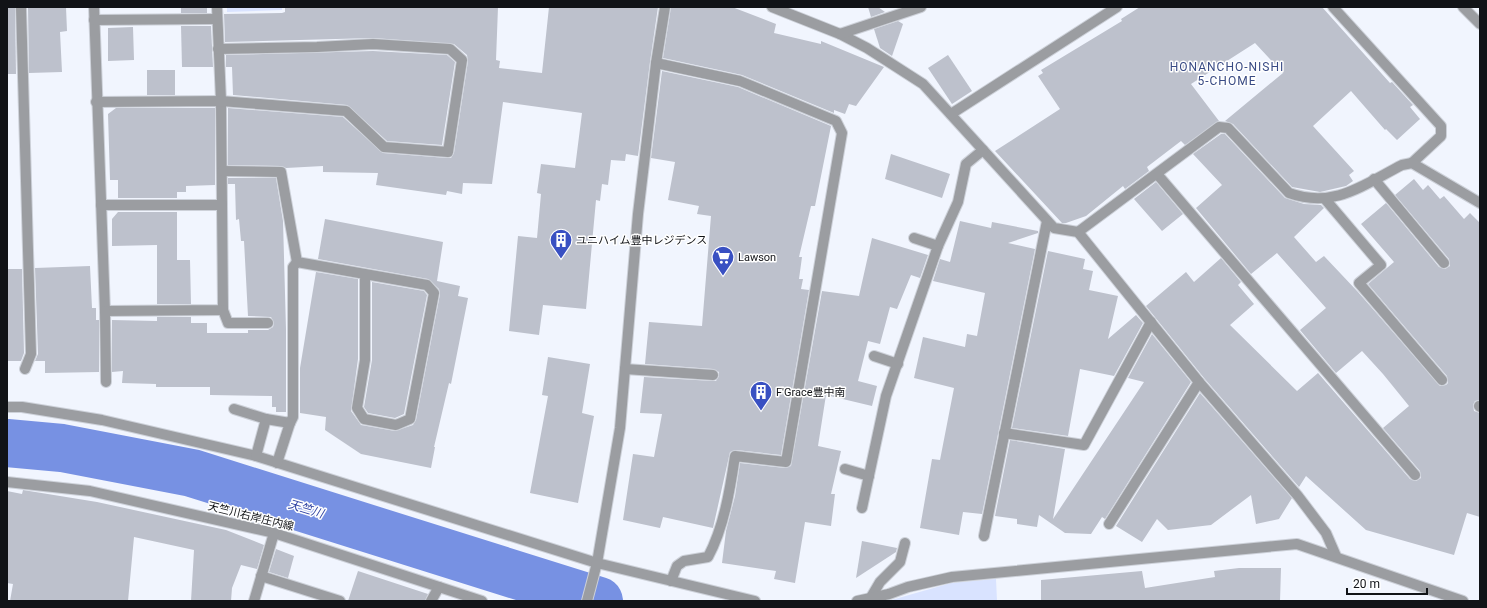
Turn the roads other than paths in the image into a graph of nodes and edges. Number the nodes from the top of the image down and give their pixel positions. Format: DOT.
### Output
graph roads {
  1 [pos="21,7"];
  2 [pos="94,7"];
  3 [pos="217,7"];
  4 [pos="665,7"];
  5 [pos="772,7"];
  6 [pos="921,7"];
  7 [pos="1117,7"];
  8 [pos="1333,7"];
  9 [pos="1463,7"];
  10 [pos="217,19"];
  11 [pos="94,20"];
  12 [pos="1480,24"];
  13 [pos="840,34"];
  14 [pos="218,49"];
  15 [pos="656,63"];
  16 [pos="221,101"];
  17 [pos="96,102"];
  18 [pos="951,114"];
  19 [pos="983,150"];
  20 [pos="1412,163"];
  21 [pos="222,171"];
  22 [pos="1157,174"];
  23 [pos="1374,179"];
  24 [pos="1325,199"];
  25 [pos="1480,203"];
  26 [pos="101,205"];
  27 [pos="222,205"];
  28 [pos="1047,221"];
  29 [pos="1078,232"];
  30 [pos="914,238"];
  31 [pos="938,246"];
  32 [pos="297,262"];
  33 [pos="1444,263"];
  34 [pos="365,274"];
  35 [pos="223,310"];
  36 [pos="105,311"];
  37 [pos="1150,322"];
  38 [pos="268,323"];
  39 [pos="874,356"];
  40 [pos="898,364"];
  41 [pos="24,369"];
  42 [pos="625,369"];
  43 [pos="713,375"];
  44 [pos="1442,380"];
  45 [pos="106,382"];
  46 [pos="1199,382"];
  47 [pos="7,407"];
  48 [pos="234,409"];
  49 [pos="266,419"];
  50 [pos="290,423"];
  51 [pos="1004,433"];
  52 [pos="256,456"];
  53 [pos="277,463"];
  54 [pos="845,469"];
  55 [pos="1415,475"];
  56 [pos="869,476"];
  57 [pos="7,482"];
  58 [pos="862,508"];
  59 [pos="1109,524"];
  60 [pos="274,533"];
  61 [pos="984,536"];
  62 [pos="905,543"];
  63 [pos="1336,556"];
  64 [pos="597,563"];
  65 [pos="261,576"];
  66 [pos="671,581"];
  67 [pos="439,587"];
  68 [pos="870,599"];
  69 [pos="254,601"];
  70 [pos="340,601"];
  71 [pos="431,601"];
  72 [pos="482,601"];
  73 [pos="587,601"];
  74 [pos="755,601"];
  75 [pos="857,601"];
  76 [pos="1463,601"];
  1 -- 41 [label="street"];
  2 -- 11 [label="street"];
  3 -- 10 [label="street"];
  4 -- 15 [label="street"];
  5 -- 13 [label="street"];
  6 -- 13 [label="street"];
  7 -- 18 [label="street"];
  8 -- 20 [label="street"];
  9 -- 12 [label="street"];
  10 -- 11 [label="street"];
  10 -- 14 [label="street"];
  11 -- 17 [label="street"];
  13 -- 18 [label="street"];
  14 -- 16 [label="street"];
  14 -- 16 [label="street"];
  15 -- 42 [label="street"];
  15 -- 66 [label="street"];
  16 -- 17 [label="street"];
  16 -- 21 [label="street"];
  17 -- 26 [label="street"];
  18 -- 19 [label="street"];
  19 -- 28 [label="street"];
  19 -- 31 [label="street"];
  20 -- 23 [label="street"];
  20 -- 25 [label="street"];
  21 -- 27 [label="street"];
  21 -- 32 [label="street"];
  22 -- 24 [label="street"];
  22 -- 29 [label="street"];
  22 -- 55 [label="street"];
  23 -- 24 [label="street"];
  23 -- 33 [label="street"];
  24 -- 44 [label="street"];
  26 -- 27 [label="street"];
  26 -- 36 [label="street"];
  27 -- 35 [label="street"];
  28 -- 29 [label="street"];
  28 -- 51 [label="street"];
  29 -- 37 [label="street"];
  30 -- 31 [label="street"];
  31 -- 40 [label="street"];
  32 -- 34 [label="street"];
  32 -- 50 [label="street"];
  34 -- 34 [label="street"];
  35 -- 36 [label="street"];
  35 -- 38 [label="street"];
  36 -- 45 [label="street"];
  37 -- 46 [label="street"];
  37 -- 51 [label="street"];
  39 -- 40 [label="street"];
  40 -- 56 [label="street"];
  42 -- 43 [label="street"];
  42 -- 64 [label="street"];
  46 -- 59 [label="street"];
  46 -- 63 [label="street"];
  47 -- 52 [label="street"];
  48 -- 49 [label="street"];
  49 -- 50 [label="street"];
  49 -- 52 [label="street"];
  50 -- 53 [label="street"];
  51 -- 61 [label="street"];
  52 -- 53 [label="street"];
  53 -- 64 [label="street"];
  54 -- 56 [label="street"];
  56 -- 58 [label="street"];
  57 -- 60 [label="street, 天竺川右岸庄内線"];
  60 -- 65 [label="street"];
  60 -- 67 [label="street, 天竺川右岸庄内線"];
  62 -- 68 [label="street"];
  63 -- 68 [label="street"];
  63 -- 76 [label="street"];
  64 -- 66 [label="street"];
  64 -- 73 [label="street"];
  65 -- 69 [label="street"];
  65 -- 70 [label="street"];
  66 -- 74 [label="street"];
  67 -- 71 [label="street"];
  67 -- 72 [label="street, 天竺川右岸庄内線"];
  68 -- 75 [label="street"];
}
